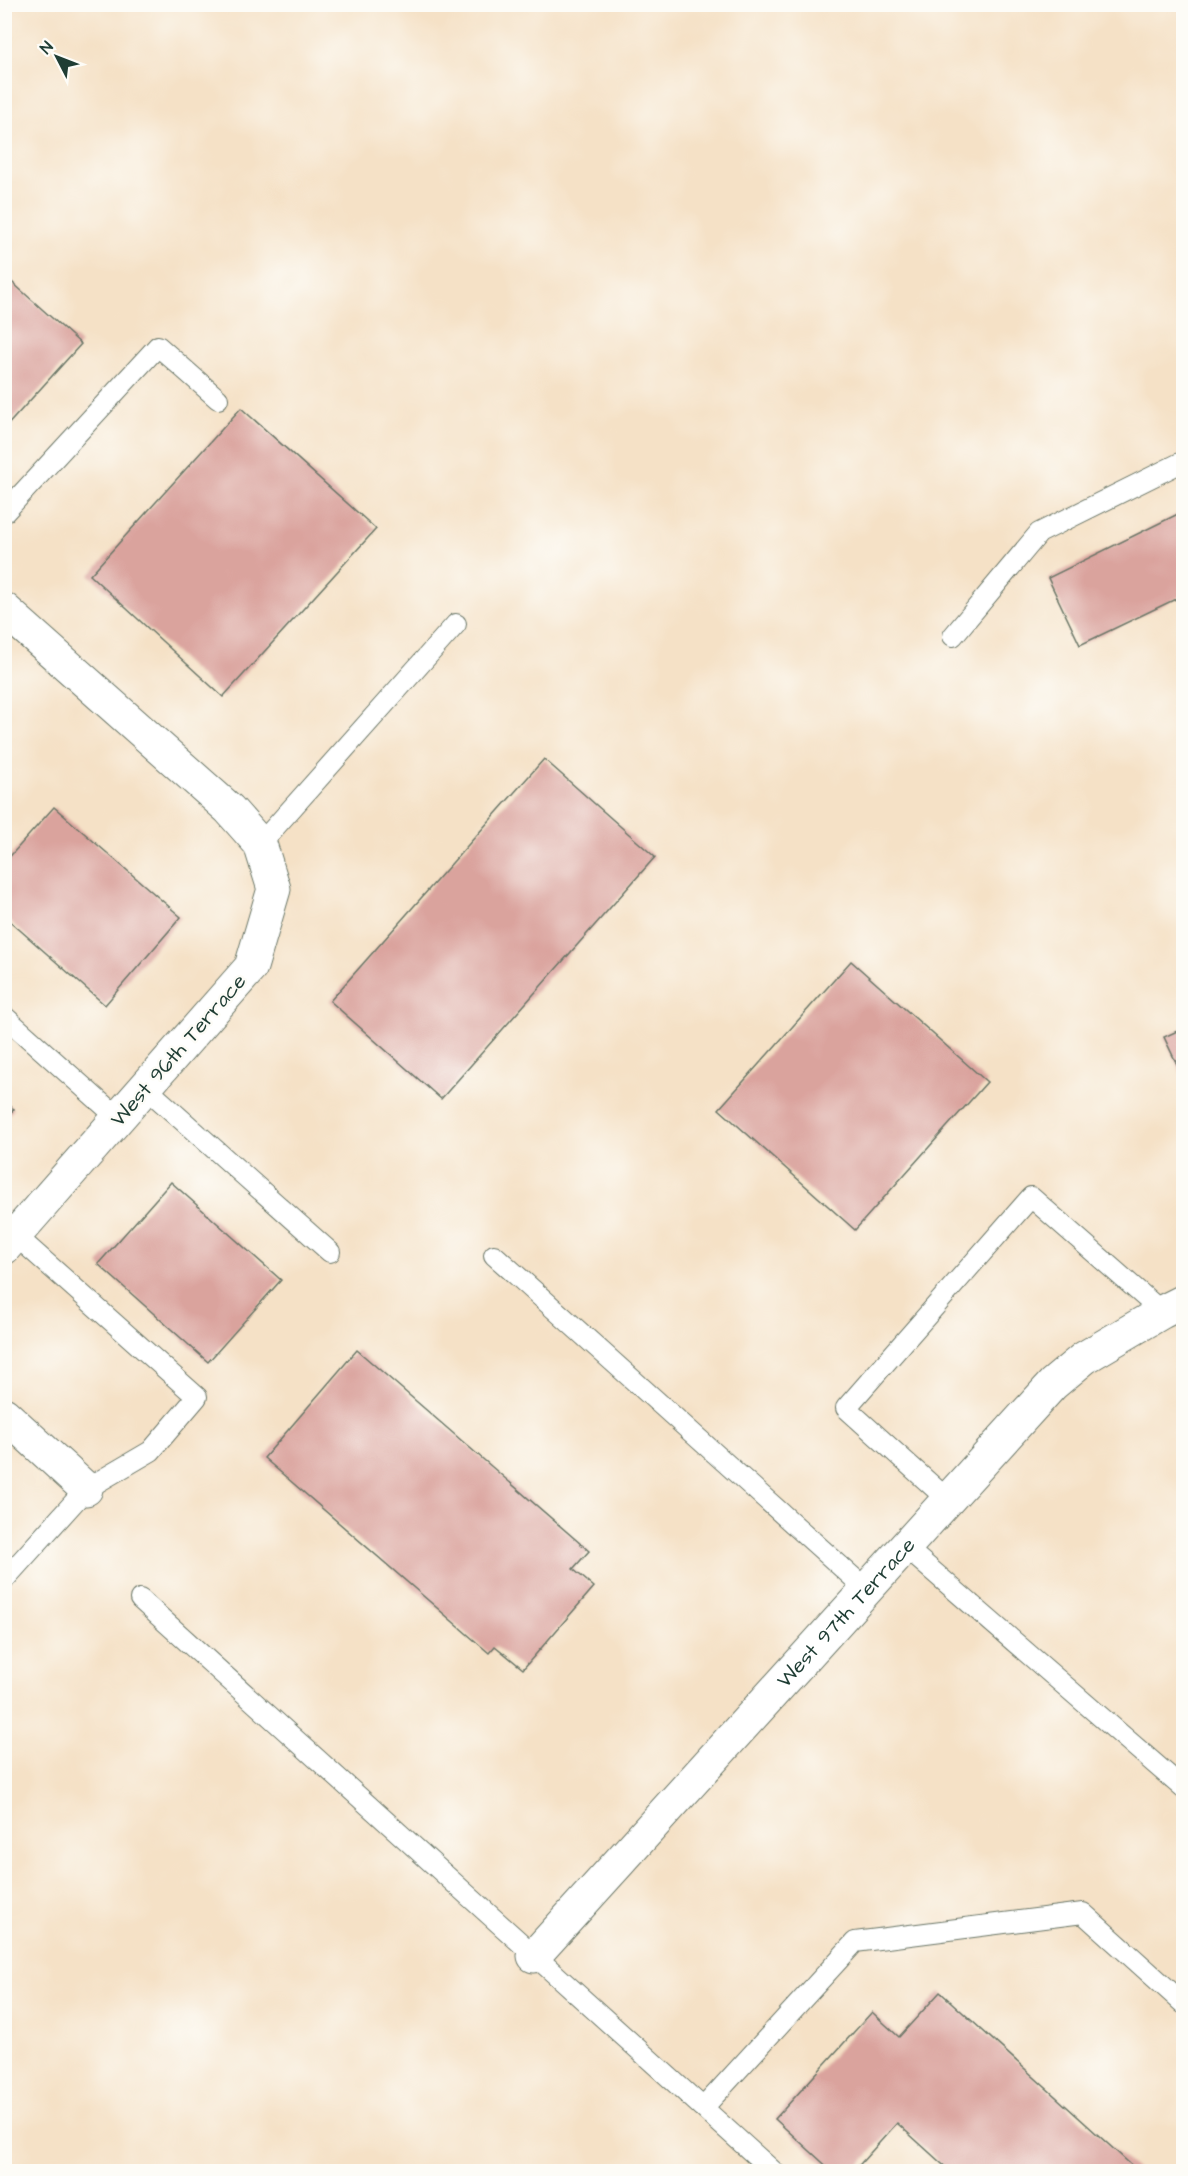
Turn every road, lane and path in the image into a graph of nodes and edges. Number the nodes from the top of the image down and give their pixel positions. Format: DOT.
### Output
graph roads {
  1 [pos="218,399"];
  2 [pos="1184,461"];
  3 [pos="4,513"];
  4 [pos="4,609"];
  5 [pos="456,624"];
  6 [pos="953,636"];
  7 [pos="260,844"];
  8 [pos="4,1016"];
  9 [pos="146,1087"];
  10 [pos="118,1118"];
  11 [pos="10,1241"];
  12 [pos="330,1252"];
  13 [pos="494,1255"];
  14 [pos="1173,1306"];
  15 [pos="4,1414"];
  16 [pos="86,1489"];
  17 [pos="948,1500"];
  18 [pos="905,1547"];
  19 [pos="4,1580"];
  20 [pos="867,1590"];
  21 [pos="141,1599"];
  22 [pos="1184,1789"];
  23 [pos="534,1956"];
  24 [pos="1184,2004"];
  25 [pos="703,2108"];
  26 [pos="774,2172"];
  1 -- 3 [label="lane"];
  2 -- 6 [label="lane"];
  4 -- 7 [label="street, West 96th Terrace"];
  5 -- 7 [label="lane"];
  7 -- 9 [label="street, West 96th Terrace"];
  8 -- 10 [label="lane"];
  9 -- 10 [label="street, West 96th Terrace"];
  9 -- 12 [label="lane"];
  10 -- 11 [label="street, West 96th Terrace"];
  11 -- 16 [label="lane"];
  13 -- 20 [label="lane"];
  14 -- 17 [label="street, West 97th Terrace"];
  14 -- 17 [label="lane"];
  15 -- 16 [label="street"];
  16 -- 19 [label="lane"];
  17 -- 18 [label="street, West 97th Terrace"];
  18 -- 20 [label="street, West 97th Terrace"];
  18 -- 22 [label="lane"];
  20 -- 23 [label="street, West 97th Terrace"];
  21 -- 23 [label="lane"];
  23 -- 25 [label="lane"];
  24 -- 25 [label="lane"];
  25 -- 26 [label="lane"];
}
